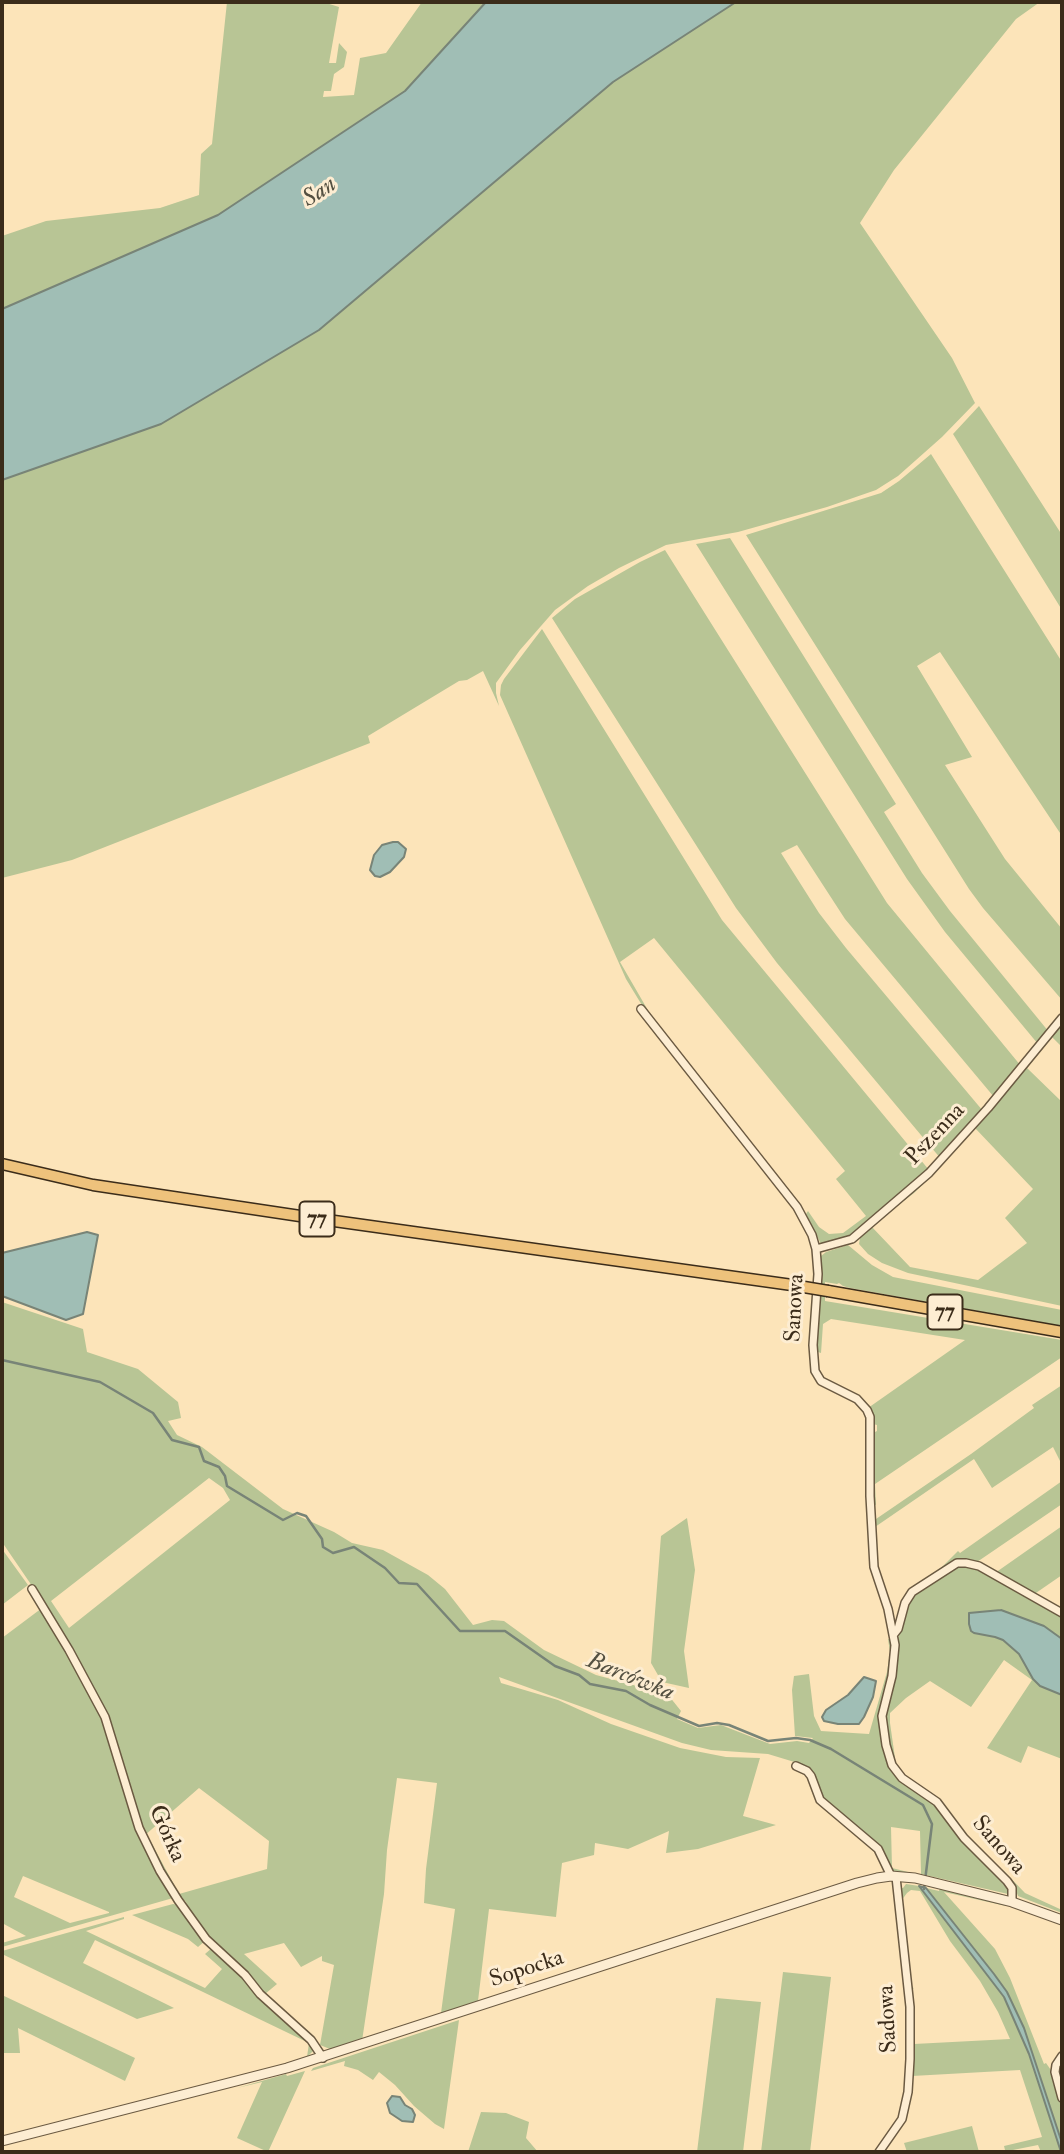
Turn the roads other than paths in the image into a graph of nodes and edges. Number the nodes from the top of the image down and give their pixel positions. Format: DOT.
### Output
graph roads {
  1 [pos="641,1009"];
  2 [pos="1062,1018"];
  3 [pos="2,1164"];
  4 [pos="816,1249"];
  5 [pos="1062,1332"];
  6 [pos="32,1589"];
  7 [pos="1062,1613"];
  8 [pos="894,1634"];
  9 [pos="796,1766"];
  10 [pos="894,1876"];
  11 [pos="1012,1902"];
  12 [pos="1062,1920"];
  13 [pos="1062,2056"];
  14 [pos="323,2057"];
  15 [pos="1062,2098"];
  16 [pos="2,2141"];
  17 [pos="879,2152"];
  1 -- 4 [label="street, Sanowa"];
  2 -- 4 [label="street, Pszenna"];
  3 -- 5 [label="main road, 77, bridge"];
  4 -- 8 [label="street, Sanowa"];
  6 -- 14 [label="street, Górka"];
  7 -- 8 [label="street, Sanowa"];
  8 -- 11 [label="street, Sanowa"];
  9 -- 10 [label="street"];
  10 -- 11 [label="street, Sopocka"];
  10 -- 14 [label="street, Sopocka"];
  10 -- 17 [label="street, Sadowa"];
  11 -- 12 [label="street, Sopocka"];
  13 -- 15 [label="street"];
  14 -- 16 [label="street, Sopocka"];
}
